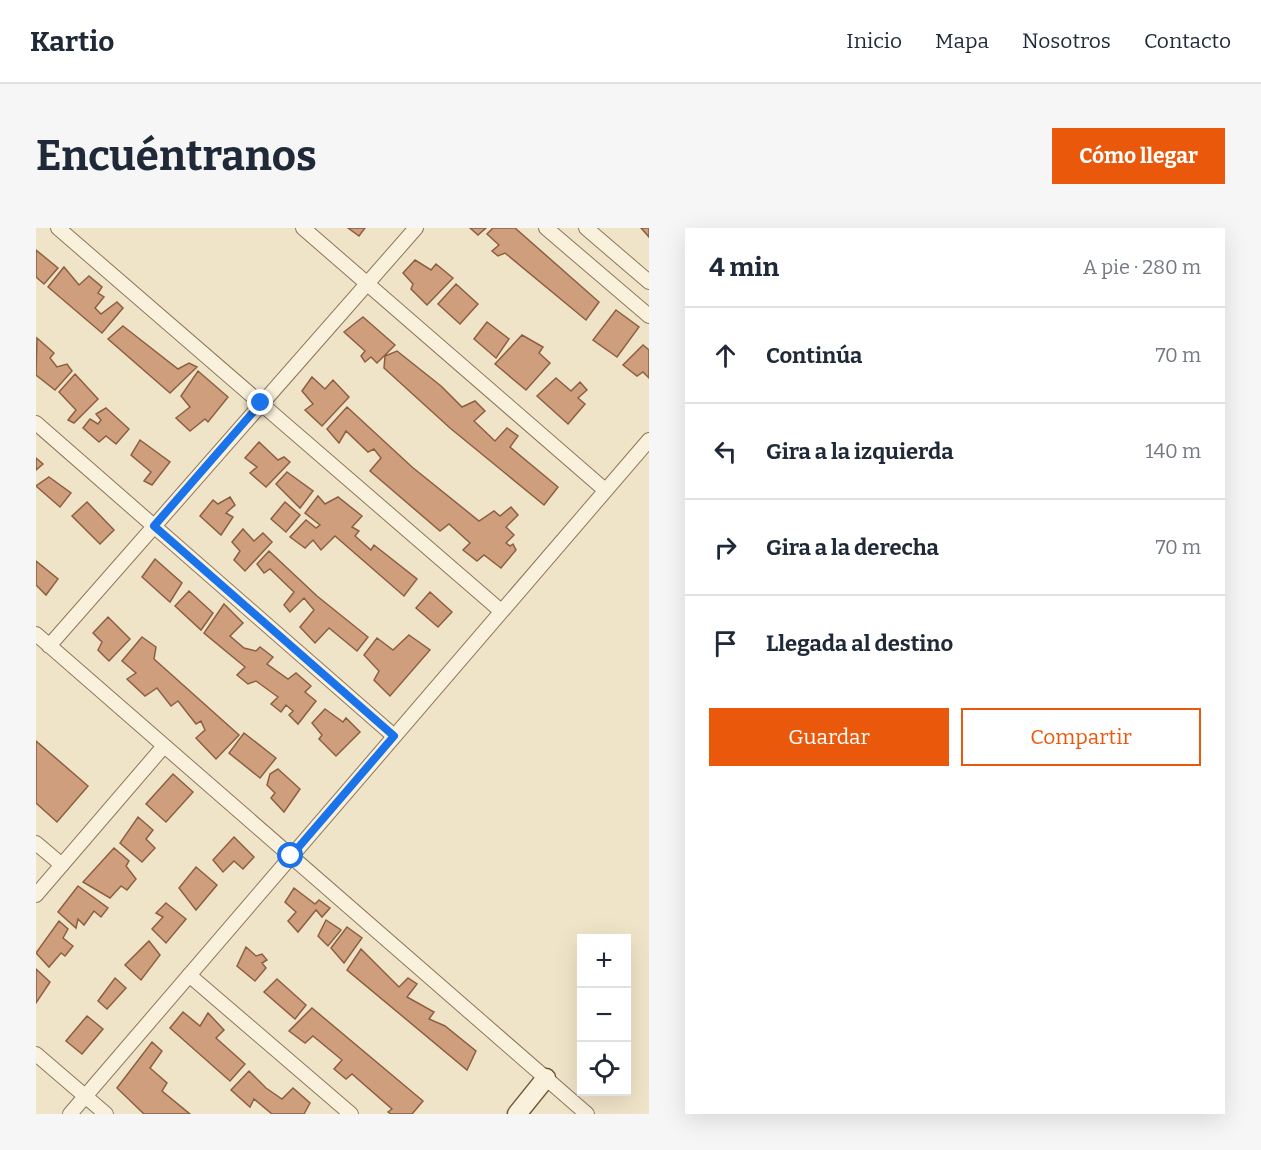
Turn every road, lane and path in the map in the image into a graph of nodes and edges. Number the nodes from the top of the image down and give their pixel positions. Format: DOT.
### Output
graph roads {
  1 [pos="58,228"];
  2 [pos="303,228"];
  3 [pos="416,228"];
  4 [pos="546,228"];
  5 [pos="586,228"];
  6 [pos="649,282"];
  7 [pos="367,284"];
  8 [pos="649,316"];
  9 [pos="261,403"];
  10 [pos="36,423"];
  11 [pos="649,440"];
  12 [pos="605,490"];
  13 [pos="154,526"];
  14 [pos="501,611"];
  15 [pos="36,634"];
  16 [pos="49,646"];
  17 [pos="394,736"];
  18 [pos="164,746"];
  19 [pos="36,843"];
  20 [pos="291,856"];
  21 [pos="62,865"];
  22 [pos="36,895"];
  23 [pos="189,975"];
  24 [pos="36,1054"];
  25 [pos="546,1078"];
  26 [pos="85,1096"];
  27 [pos="70,1114"];
  28 [pos="106,1114"];
  29 [pos="351,1114"];
  30 [pos="517,1114"];
  31 [pos="587,1114"];
  1 -- 9 [label="street"];
  2 -- 7 [label="street"];
  3 -- 7 [label="street"];
  4 -- 8 [label="street"];
  5 -- 6 [label="street"];
  7 -- 9 [label="street"];
  7 -- 12 [label="street"];
  9 -- 13 [label="street"];
  9 -- 14 [label="street"];
  10 -- 13 [label="street"];
  11 -- 12 [label="street"];
  12 -- 14 [label="street"];
  13 -- 16 [label="street"];
  13 -- 17 [label="street"];
  14 -- 17 [label="street"];
  15 -- 16 [label="street"];
  16 -- 18 [label="street"];
  17 -- 20 [label="street"];
  18 -- 20 [label="street"];
  18 -- 21 [label="street"];
  19 -- 21 [label="street"];
  20 -- 23 [label="street"];
  20 -- 25 [label="street"];
  21 -- 22 [label="street"];
  23 -- 26 [label="street"];
  23 -- 29 [label="street"];
  24 -- 26 [label="street"];
  25 -- 30 [label="main road"];
  25 -- 31 [label="street"];
  26 -- 27 [label="street"];
  26 -- 28 [label="street"];
}
